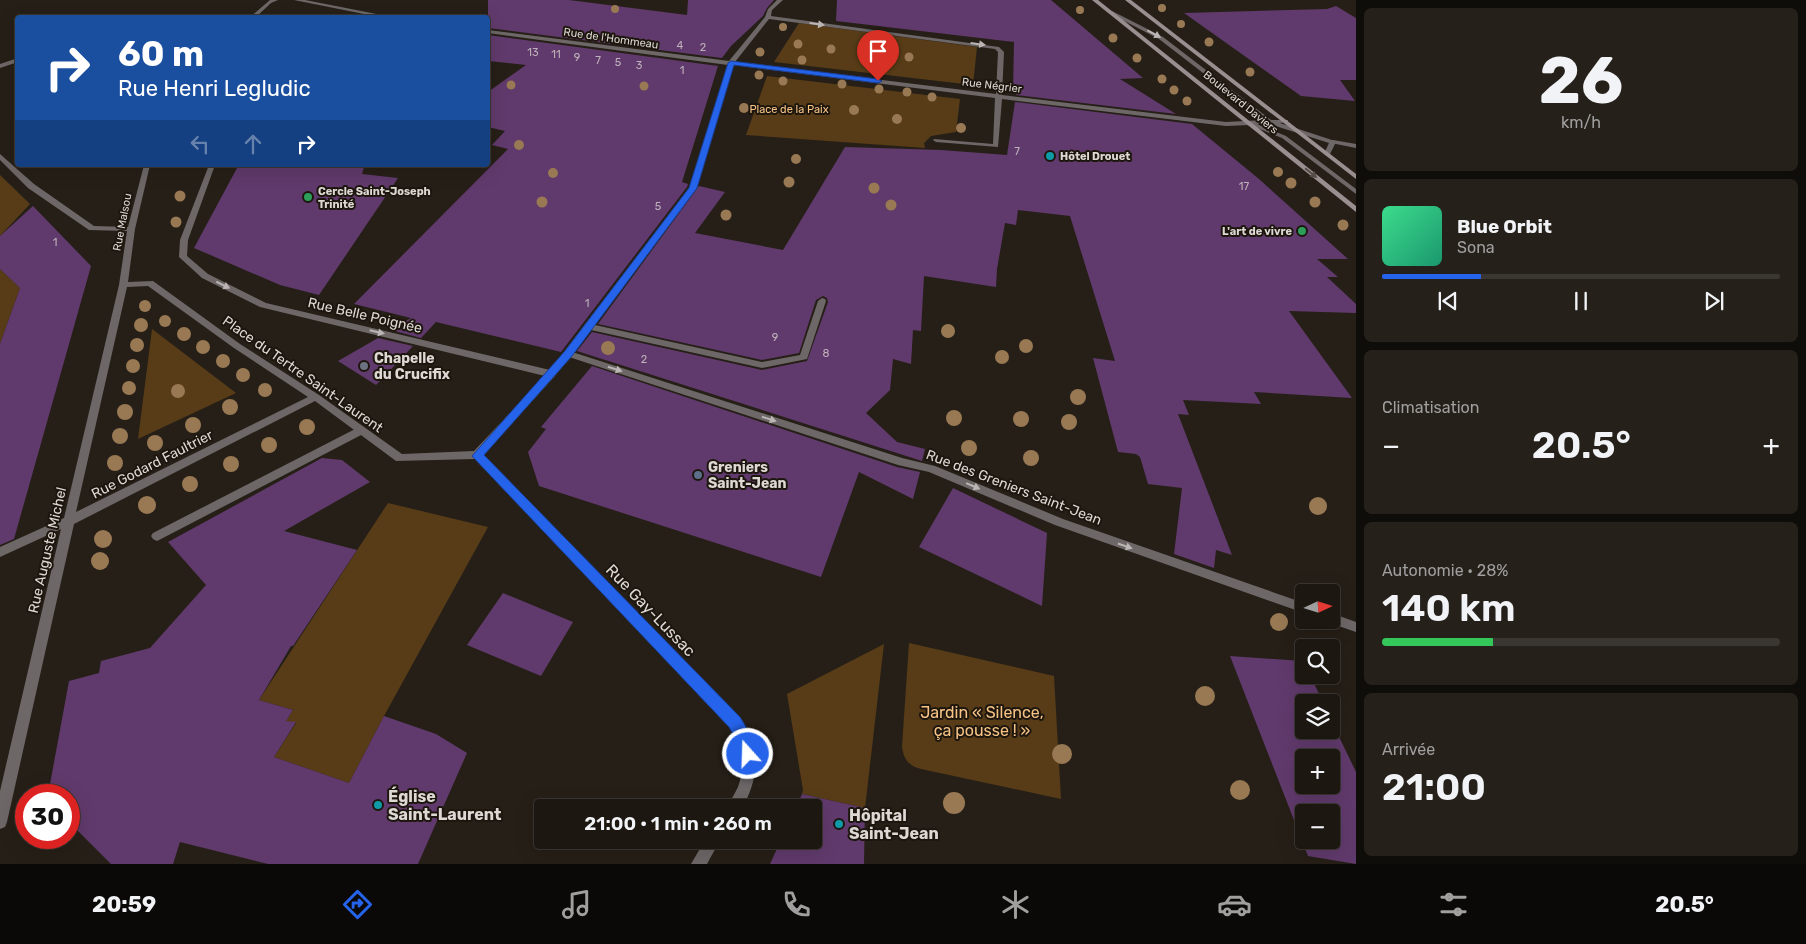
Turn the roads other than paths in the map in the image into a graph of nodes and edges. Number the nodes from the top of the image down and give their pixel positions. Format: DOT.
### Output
graph roads {
  1 [pos="274,0"];
  2 [pos="297,0"];
  3 [pos="780,0"];
  4 [pos="1095,0"];
  5 [pos="1128,0"];
  6 [pos="1110,12"];
  7 [pos="254,15"];
  8 [pos="379,15"];
  9 [pos="768,18"];
  10 [pos="490,31"];
  11 [pos="15,61"];
  12 [pos="731,63"];
  13 [pos="0,66"];
  14 [pos="998,96"];
  15 [pos="1268,121"];
  16 [pos="1286,121"];
  17 [pos="1250,123"];
  18 [pos="1301,134"];
  19 [pos="936,140"];
  20 [pos="1333,142"];
  21 [pos="1356,146"];
  22 [pos="1327,154"];
  23 [pos="0,156"];
  24 [pos="146,167"];
  25 [pos="211,167"];
  26 [pos="1356,177"];
  27 [pos="1356,192"];
  28 [pos="1356,210"];
  29 [pos="131,229"];
  30 [pos="123,284"];
  31 [pos="822,301"];
  32 [pos="589,327"];
  33 [pos="568,354"];
  34 [pos="552,374"];
  35 [pos="316,397"];
  36 [pos="360,430"];
  37 [pos="477,456"];
  38 [pos="69,521"];
  39 [pos="157,536"];
  40 [pos="0,552"];
  41 [pos="1295,605"];
  42 [pos="1340,621"];
  43 [pos="1356,627"];
  44 [pos="740,799"];
  45 [pos="0,822"];
  46 [pos="707,849"];
  47 [pos="698,864"];
  1 -- 7 [label="street"];
  2 -- 8 [label="street"];
  3 -- 9 [label="street"];
  4 -- 6 [label="main road, Boulevard Daviers"];
  5 -- 16 [label="main road, Boulevard Daviers"];
  6 -- 15 [label="street, Boulevard Daviers, one-way"];
  6 -- 17 [label="main road, Boulevard Daviers"];
  9 -- 12 [label="street"];
  9 -- 14 [label="street, one-way"];
  10 -- 12 [label="street, Rue de l'Hommeau"];
  11 -- 13 [label="street"];
  12 -- 14 [label="street, Rue Négrier"];
  12 -- 32 [label="street"];
  14 -- 17 [label="street, Rue Négrier"];
  14 -- 19 [label="street"];
  15 -- 16 [label="street, Rue Négrier"];
  15 -- 17 [label="street, Rue Négrier"];
  15 -- 18 [label="street"];
  16 -- 18 [label="main road, Boulevard Daviers"];
  17 -- 27 [label="street, Boulevard Daviers"];
  17 -- 28 [label="main road, Boulevard Daviers, one-way"];
  18 -- 20 [label="street"];
  18 -- 22 [label="main road, Boulevard Daviers"];
  20 -- 21 [label="street"];
  20 -- 22 [label="street"];
  22 -- 26 [label="main road, Boulevard Daviers"];
  23 -- 29 [label="street"];
  24 -- 29 [label="street, Rue Malsou"];
  25 -- 34 [label="street, Rue Belle Poignée, one-way"];
  29 -- 30 [label="street, Rue Malsou"];
  30 -- 35 [label="street, Place du Tertre Saint-Laurent"];
  30 -- 38 [label="street, Rue Auguste Michel"];
  31 -- 32 [label="street"];
  32 -- 33 [label="street"];
  33 -- 34 [label="street"];
  33 -- 41 [label="street, Rue des Greniers Saint-Jean, one-way"];
  34 -- 37 [label="street"];
  35 -- 36 [label="street, Place du Tertre Saint-Laurent"];
  35 -- 38 [label="street, Rue Godard Faultrier"];
  36 -- 37 [label="street, Place du Tertre Saint-Laurent"];
  36 -- 39 [label="street"];
  37 -- 44 [label="street, Rue Gay-Lussac"];
  38 -- 40 [label="street, Rue Godard Faultrier"];
  38 -- 45 [label="street, Rue Auguste Michel"];
  42 -- 43 [label="street"];
  46 -- 47 [label="street"];
}
